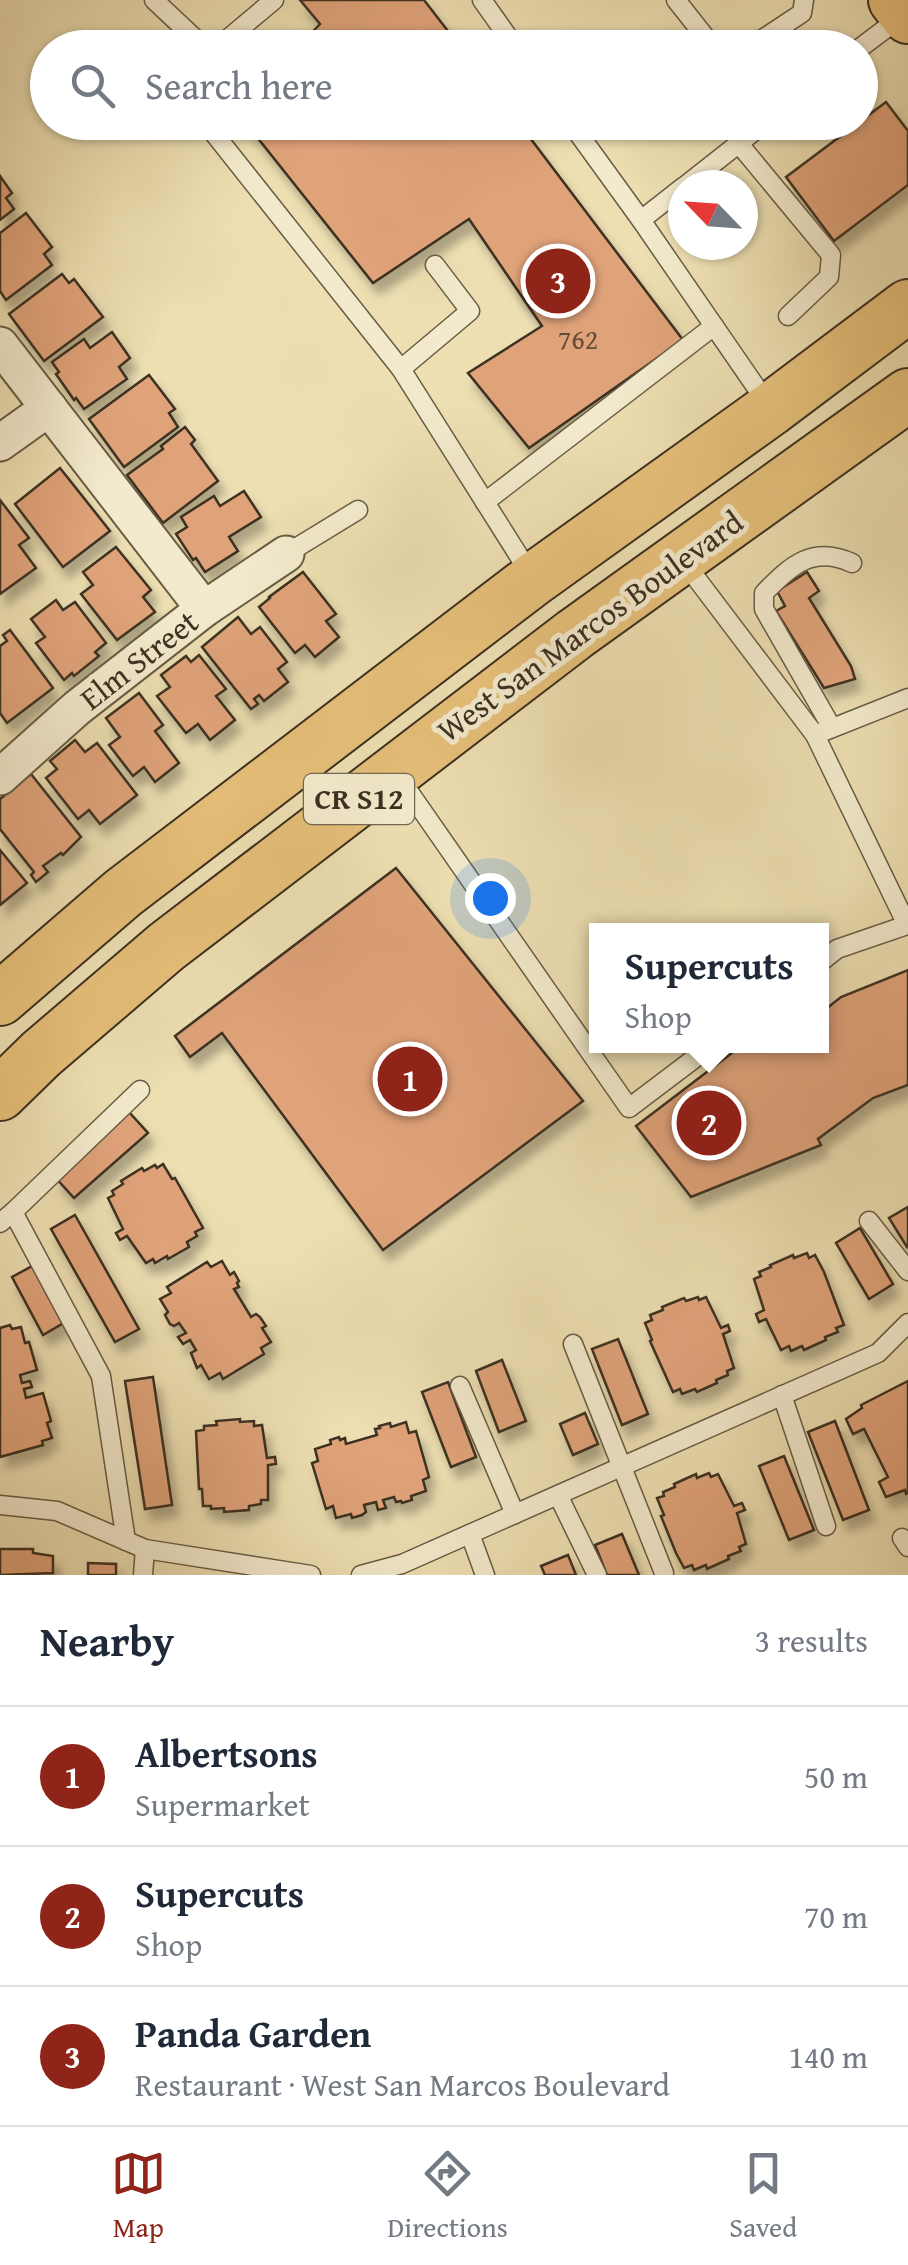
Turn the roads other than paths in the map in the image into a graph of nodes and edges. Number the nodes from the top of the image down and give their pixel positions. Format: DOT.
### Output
graph roads {
  1 [pos="154,0"];
  2 [pos="274,0"];
  3 [pos="482,0"];
  4 [pos="676,0"];
  5 [pos="804,0"];
  6 [pos="903,10"];
  7 [pos="186,30"];
  8 [pos="238,30"];
  9 [pos="503,30"];
  10 [pos="700,30"];
  11 [pos="777,30"];
  12 [pos="878,32"];
  13 [pos="219,140"];
  14 [pos="583,140"];
  15 [pos="744,140"];
  16 [pos="739,144"];
  17 [pos="705,170"];
  18 [pos="668,199"];
  19 [pos="641,220"];
  20 [pos="435,265"];
  21 [pos="908,306"];
  22 [pos="788,316"];
  23 [pos="714,326"];
  24 [pos="0,345"];
  25 [pos="401,369"];
  26 [pos="908,395"];
  27 [pos="49,408"];
  28 [pos="771,409"];
  29 [pos="0,443"];
  30 [pos="485,502"];
  31 [pos="358,510"];
  32 [pos="580,546"];
  33 [pos="286,554"];
  34 [pos="681,558"];
  35 [pos="852,563"];
  36 [pos="534,579"];
  37 [pos="204,609"];
  38 [pos="908,698"];
  39 [pos="823,731"];
  40 [pos="395,772"];
  41 [pos="0,776"];
  42 [pos="908,925"];
  43 [pos="829,956"];
  44 [pos="0,1000"];
  45 [pos="589,1051"];
  46 [pos="591,1053"];
  47 [pos="702,1053"];
  48 [pos="140,1090"];
  49 [pos="0,1094"];
  50 [pos="6,1217"];
  51 [pos="869,1221"];
  52 [pos="908,1271"];
  53 [pos="908,1323"];
  54 [pos="572,1344"];
  55 [pos="460,1386"];
  56 [pos="782,1396"];
  57 [pos="622,1466"];
  58 [pos="558,1495"];
  59 [pos="0,1505"];
  60 [pos="514,1514"];
  61 [pos="826,1526"];
  62 [pos="470,1534"];
  63 [pos="126,1541"];
  64 [pos="145,1549"];
  65 [pos="403,1570"];
  66 [pos="664,1573"];
  67 [pos="143,1575"];
  68 [pos="311,1575"];
  69 [pos="361,1575"];
  70 [pos="485,1575"];
  71 [pos="597,1575"];
  1 -- 7 [label="lane"];
  2 -- 8 [label="lane"];
  3 -- 9 [label="lane"];
  4 -- 10 [label="lane"];
  5 -- 11 [label="lane"];
  6 -- 12 [label="lane"];
  13 -- 25 [label="lane"];
  14 -- 19 [label="lane"];
  15 -- 16 [label="lane"];
  16 -- 17 [label="lane"];
  16 -- 22 [label="lane"];
  18 -- 19 [label="lane"];
  19 -- 23 [label="lane"];
  20 -- 25 [label="lane"];
  21 -- 28 [label="main road, West San Marcos Boulevard / CR S12"];
  23 -- 28 [label="lane"];
  23 -- 30 [label="lane"];
  24 -- 27 [label="street"];
  25 -- 30 [label="lane"];
  26 -- 34 [label="main road, West San Marcos Boulevard / CR S12"];
  27 -- 29 [label="street"];
  27 -- 37 [label="street"];
  28 -- 32 [label="main road, West San Marcos Boulevard / CR S12"];
  30 -- 36 [label="lane"];
  31 -- 33 [label="lane"];
  32 -- 36 [label="main road, West San Marcos Boulevard / CR S12"];
  32 -- 40 [label="main road"];
  33 -- 37 [label="street, Elm Street"];
  34 -- 39 [label="lane"];
  34 -- 40 [label="main road, West San Marcos Boulevard / CR S12"];
  35 -- 39 [label="lane"];
  36 -- 44 [label="main road, West San Marcos Boulevard / CR S12"];
  37 -- 41 [label="street, Elm Street"];
  38 -- 39 [label="lane"];
  39 -- 42 [label="lane"];
  40 -- 45 [label="lane"];
  40 -- 49 [label="main road, West San Marcos Boulevard / CR S12"];
  42 -- 43 [label="lane"];
  46 -- 47 [label="lane"];
  48 -- 50 [label="lane"];
  50 -- 63 [label="lane"];
  51 -- 52 [label="lane"];
  53 -- 56 [label="lane"];
  54 -- 57 [label="lane"];
  55 -- 60 [label="lane"];
  56 -- 57 [label="lane"];
  56 -- 61 [label="lane"];
  57 -- 58 [label="lane"];
  57 -- 66 [label="lane"];
  58 -- 60 [label="lane"];
  58 -- 71 [label="lane"];
  59 -- 63 [label="lane"];
  60 -- 62 [label="lane"];
  62 -- 65 [label="lane"];
  62 -- 70 [label="lane"];
  63 -- 64 [label="lane"];
  64 -- 67 [label="lane"];
  64 -- 68 [label="lane"];
  65 -- 69 [label="lane"];
}
